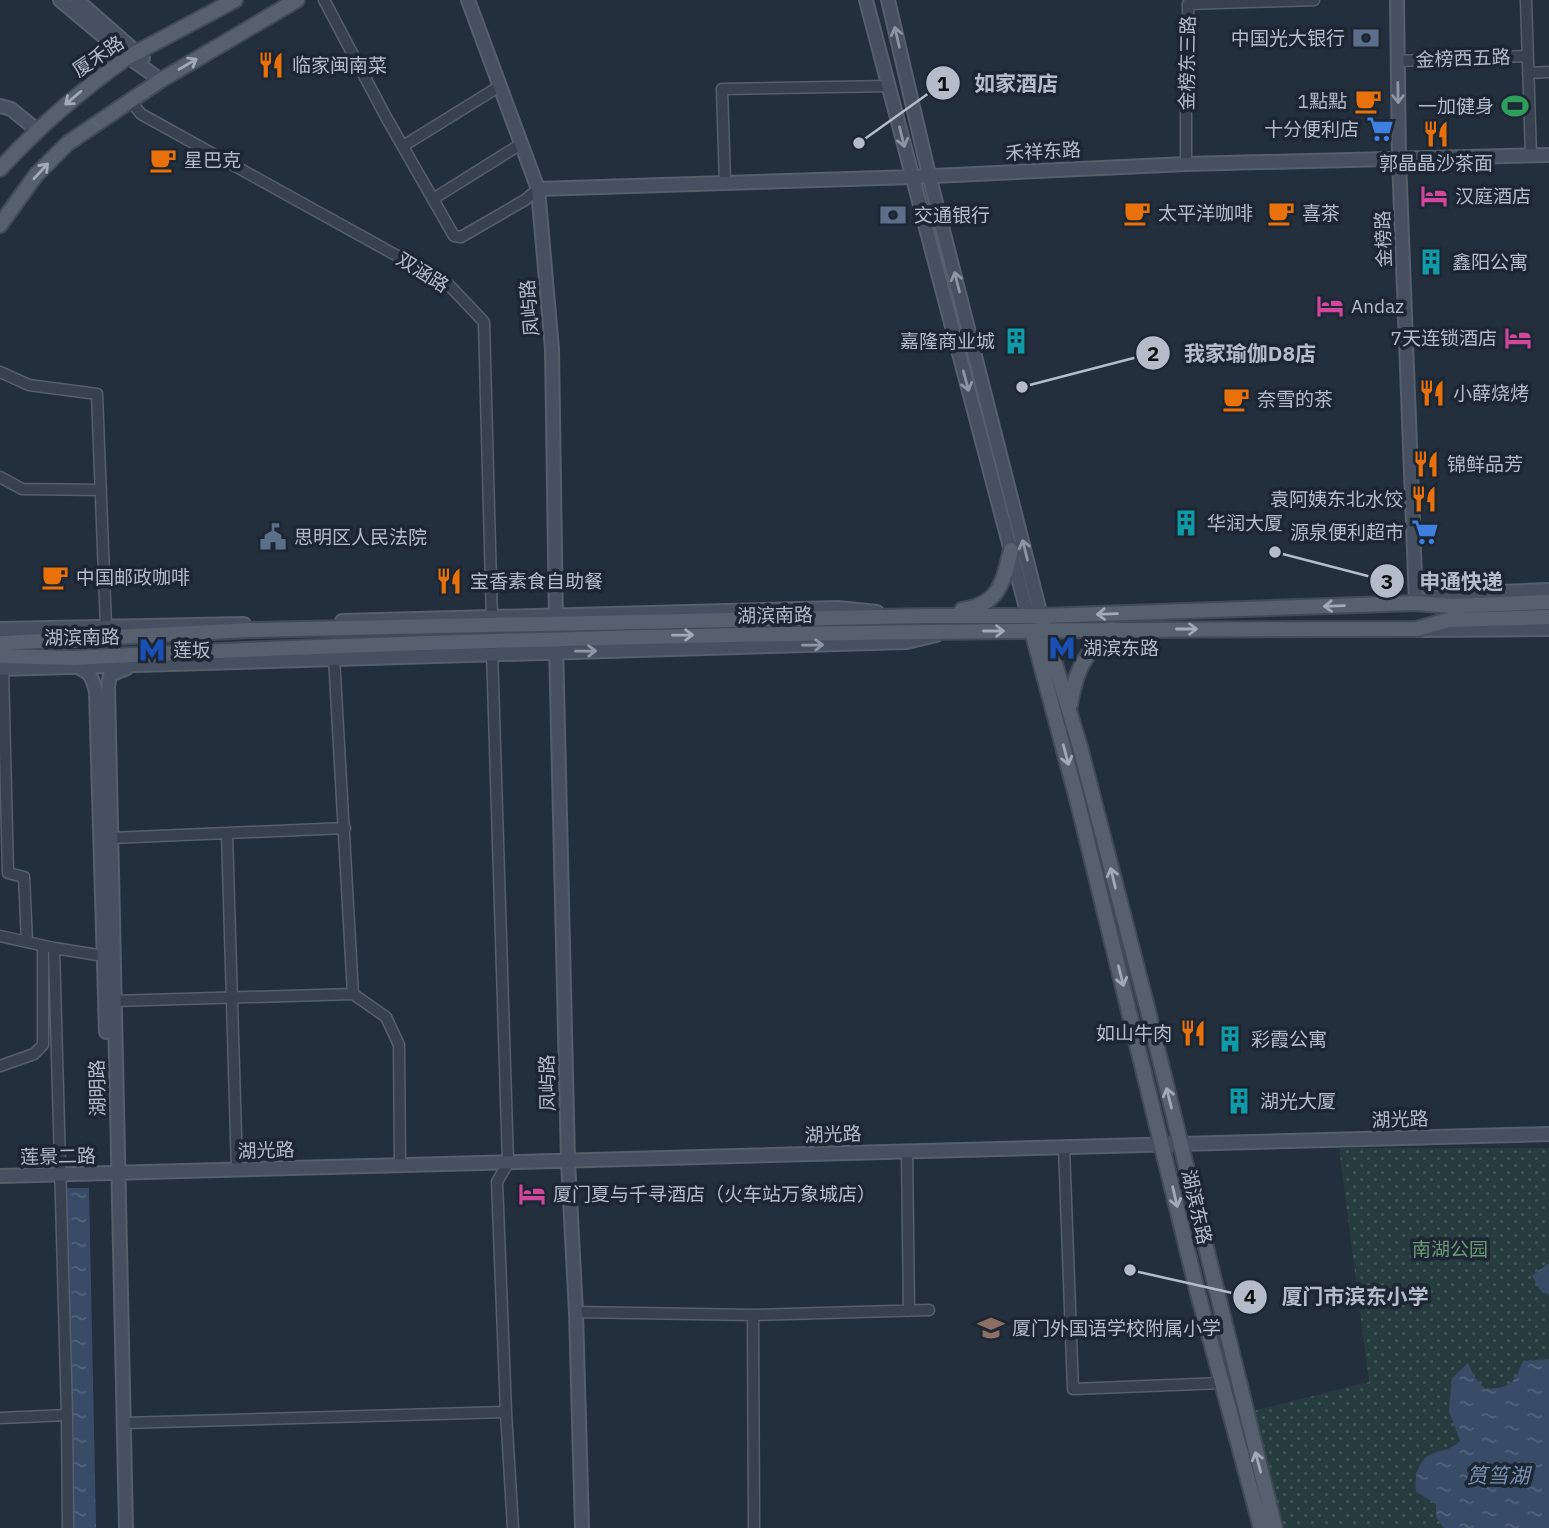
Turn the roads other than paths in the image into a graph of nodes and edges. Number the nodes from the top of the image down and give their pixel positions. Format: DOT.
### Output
graph roads {
  1 [pos="60,0"];
  2 [pos="77,0"];
  3 [pos="235,0"];
  4 [pos="297,0"];
  5 [pos="324,0"];
  6 [pos="468,0"];
  7 [pos="866,0"];
  8 [pos="888,0"];
  9 [pos="1287,0"];
  10 [pos="1314,0"];
  11 [pos="1396,0"];
  12 [pos="1526,0"];
  13 [pos="132,55"];
  14 [pos="1527,56"];
  15 [pos="1398,61"];
  16 [pos="1549,72"];
  17 [pos="1528,73"];
  18 [pos="161,80"];
  19 [pos="500,86"];
  20 [pos="888,86"];
  21 [pos="130,100"];
  22 [pos="0,106"];
  23 [pos="37,130"];
  24 [pos="521,144"];
  25 [pos="402,146"];
  26 [pos="1549,155"];
  27 [pos="1531,156"];
  28 [pos="1399,159"];
  29 [pos="1186,164"];
  30 [pos="0,169"];
  31 [pos="929,175"];
  32 [pos="912,177"];
  33 [pos="725,183"];
  34 [pos="538,189"];
  35 [pos="433,199"];
  36 [pos="0,225"];
  37 [pos="0,372"];
  38 [pos="0,477"];
  39 [pos="101,491"];
  40 [pos="1011,550"];
  41 [pos="1549,590"];
  42 [pos="1549,602"];
  43 [pos="1416,603"];
  44 [pos="926,616"];
  45 [pos="1035,616"];
  46 [pos="1549,617"];
  47 [pos="492,622"];
  48 [pos="106,627"];
  49 [pos="0,629"];
  50 [pos="1111,629"];
  51 [pos="1417,629"];
  52 [pos="1549,629"];
  53 [pos="1038,631"];
  54 [pos="556,633"];
  55 [pos="0,643"];
  56 [pos="492,648"];
  57 [pos="334,657"];
  58 [pos="1,664"];
  59 [pos="137,665"];
  60 [pos="77,667"];
  61 [pos="1080,747"];
  62 [pos="345,828"];
  63 [pos="227,833"];
  64 [pos="111,838"];
  65 [pos="0,936"];
  66 [pos="27,942"];
  67 [pos="49,947"];
  68 [pos="104,956"];
  69 [pos="354,994"];
  70 [pos="232,997"];
  71 [pos="114,1001"];
  72 [pos="0,1066"];
  73 [pos="1549,1134"];
  74 [pos="1181,1144"];
  75 [pos="1163,1145"];
  76 [pos="1063,1147"];
  77 [pos="907,1152"];
  78 [pos="568,1161"];
  79 [pos="508,1163"];
  80 [pos="400,1166"];
  81 [pos="237,1170"];
  82 [pos="114,1173"];
  83 [pos="59,1175"];
  84 [pos="0,1177"];
  85 [pos="929,1310"];
  86 [pos="909,1311"];
  87 [pos="576,1312"];
  88 [pos="753,1315"];
  89 [pos="1222,1383"];
  90 [pos="506,1412"];
  91 [pos="67,1415"];
  92 [pos="0,1418"];
  93 [pos="123,1423"];
  94 [pos="68,1528"];
  95 [pos="118,1528"];
  96 [pos="125,1528"];
  97 [pos="513,1528"];
  98 [pos="582,1528"];
  99 [pos="754,1528"];
  100 [pos="1262,1528"];
  101 [pos="1275,1528"];
  1 -- 13 [label="street"];
  2 -- 13 [label="street"];
  3 -- 13 [label="main road, 厦禾路"];
  18 -- 4 [label="main road, one-way"];
  5 -- 25 [label="street"];
  6 -- 19 [label="street, 凤屿路"];
  7 -- 20 [label="street, 湖滨东路"];
  31 -- 8 [label="street, 湖滨东路, one-way"];
  9 -- 10 [label="street, 金榜东三路"];
  9 -- 29 [label="street, 金榜东三路"];
  11 -- 15 [label="street, 金榜路"];
  12 -- 14 [label="street"];
  13 -- 18 [label="street"];
  13 -- 23 [label="main road, 厦禾路, one-way"];
  14 -- 15 [label="street, 金榜西五路"];
  14 -- 17 [label="street"];
  15 -- 28 [label="street, 金榜路, one-way"];
  16 -- 17 [label="street, 金榜西五路"];
  17 -- 27 [label="street"];
  18 -- 21 [label="main road"];
  19 -- 24 [label="street, 凤屿路"];
  19 -- 25 [label="street"];
  20 -- 32 [label="street, 湖滨东路, one-way"];
  20 -- 33 [label="street"];
  36 -- 21 [label="main road, one-way"];
  21 -- 47 [label="street, 双涵路"];
  22 -- 23 [label="street"];
  23 -- 30 [label="main road, 厦禾路"];
  24 -- 34 [label="street, 凤屿路"];
  24 -- 35 [label="street"];
  25 -- 35 [label="street"];
  26 -- 27 [label="street, 禾祥东路"];
  27 -- 28 [label="street, 禾祥东路"];
  28 -- 29 [label="street, 禾祥东路"];
  28 -- 43 [label="street, 金榜路"];
  29 -- 31 [label="street, 禾祥东路"];
  31 -- 32 [label="street, 禾祥东路"];
  45 -- 31 [label="street, 湖滨东路, one-way"];
  32 -- 33 [label="street, 禾祥东路"];
  32 -- 40 [label="street, 湖滨东路, one-way"];
  33 -- 34 [label="street, 禾祥东路"];
  34 -- 35 [label="street"];
  34 -- 54 [label="street, 凤屿路"];
  37 -- 39 [label="street"];
  38 -- 39 [label="street"];
  39 -- 48 [label="street"];
  40 -- 44 [label="main road"];
  40 -- 45 [label="street, 湖滨东路"];
  41 -- 43 [label="street"];
  42 -- 43 [label="main road, 湖滨南路"];
  43 -- 45 [label="main road, 湖滨南路, one-way"];
  44 -- 45 [label="main road, 湖滨南路"];
  44 -- 54 [label="main road, 湖滨南路"];
  45 -- 53 [label="main road, 湖滨东路"];
  46 -- 51 [label="main road, 湖滨南路"];
  47 -- 48 [label="street, 湖滨南路"];
  47 -- 54 [label="main road, 湖滨南路"];
  47 -- 55 [label="main road, 湖滨南路"];
  48 -- 49 [label="street, 湖滨南路"];
  50 -- 51 [label="main road, 湖滨南路, one-way"];
  50 -- 53 [label="main road, 湖滨南路"];
  50 -- 61 [label="main road"];
  51 -- 52 [label="street"];
  54 -- 53 [label="main road, 湖滨南路, one-way"];
  53 -- 61 [label="main road, 湖滨东路"];
  53 -- 75 [label="main road, 湖滨东路, one-way"];
  54 -- 56 [label="main road, 湖滨南路"];
  54 -- 78 [label="street, 凤屿路"];
  56 -- 57 [label="street"];
  56 -- 58 [label="main road, 湖滨南路"];
  56 -- 79 [label="street"];
  57 -- 59 [label="street"];
  57 -- 62 [label="street"];
  58 -- 60 [label="street"];
  58 -- 66 [label="street"];
  59 -- 60 [label="street"];
  59 -- 64 [label="street, 湖明路"];
  60 -- 68 [label="street, 湖明路"];
  74 -- 61 [label="main road, 湖滨东路, one-way"];
  62 -- 63 [label="street"];
  62 -- 69 [label="street"];
  63 -- 64 [label="street"];
  63 -- 70 [label="street"];
  64 -- 71 [label="street, 湖明路"];
  65 -- 66 [label="street"];
  66 -- 67 [label="street"];
  67 -- 68 [label="street"];
  67 -- 72 [label="street"];
  67 -- 83 [label="street"];
  68 -- 82 [label="street, 湖明路"];
  69 -- 70 [label="street"];
  69 -- 80 [label="street"];
  70 -- 71 [label="street"];
  70 -- 81 [label="street"];
  71 -- 82 [label="street, 湖明路"];
  73 -- 74 [label="street, 湖光路"];
  74 -- 75 [label="street, 湖光路"];
  101 -- 74 [label="main road, 湖滨东路, one-way"];
  75 -- 76 [label="street, 湖光路"];
  75 -- 89 [label="main road, 湖滨东路, one-way"];
  76 -- 77 [label="street, 湖光路"];
  76 -- 89 [label="street"];
  77 -- 78 [label="street, 湖光路"];
  77 -- 86 [label="street"];
  78 -- 79 [label="street, 湖光路"];
  78 -- 87 [label="street, 凤屿路"];
  79 -- 80 [label="street, 湖光路"];
  79 -- 90 [label="street"];
  80 -- 81 [label="street, 湖光路"];
  81 -- 82 [label="street, 湖光路"];
  82 -- 83 [label="street, 莲景二路"];
  82 -- 93 [label="street, 湖明路"];
  82 -- 95 [label="street, 湖明路"];
  83 -- 84 [label="street, 莲景二路"];
  83 -- 91 [label="street"];
  85 -- 86 [label="street"];
  86 -- 88 [label="street"];
  87 -- 88 [label="street"];
  87 -- 98 [label="street, 凤屿路"];
  88 -- 99 [label="street"];
  89 -- 100 [label="main road, 湖滨东路"];
  90 -- 93 [label="street"];
  90 -- 97 [label="street"];
  91 -- 92 [label="street"];
  91 -- 94 [label="street"];
  93 -- 96 [label="street, 湖明路"];
}
